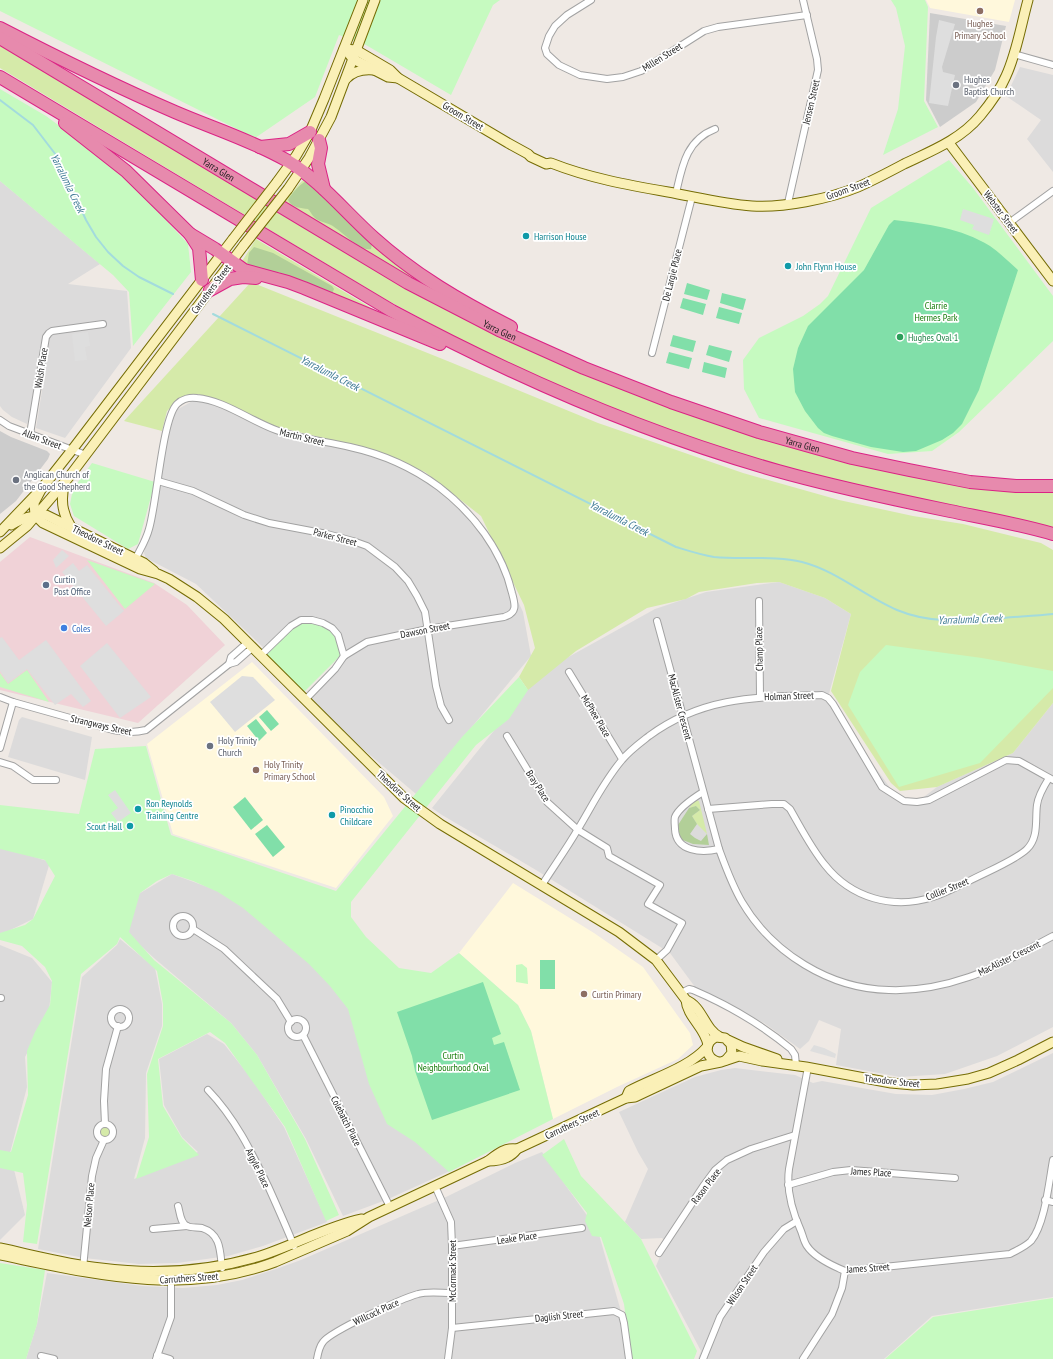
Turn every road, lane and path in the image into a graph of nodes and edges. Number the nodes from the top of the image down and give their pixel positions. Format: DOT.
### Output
graph roads {
  1 [pos="363,0"];
  2 [pos="375,0"];
  3 [pos="591,0"];
  4 [pos="803,0"];
  5 [pos="1028,0"];
  6 [pos="807,15"];
  7 [pos="0,28"];
  8 [pos="0,38"];
  9 [pos="344,48"];
  10 [pos="354,54"];
  11 [pos="1014,54"];
  12 [pos="1053,65"];
  13 [pos="376,70"];
  14 [pos="0,76"];
  15 [pos="398,78"];
  16 [pos="345,80"];
  17 [pos="21,89"];
  18 [pos="715,129"];
  19 [pos="310,132"];
  20 [pos="319,140"];
  21 [pos="949,143"];
  22 [pos="259,147"];
  23 [pos="290,163"];
  24 [pos="301,170"];
  25 [pos="324,189"];
  26 [pos="1053,191"];
  27 [pos="676,193"];
  28 [pos="692,197"];
  29 [pos="788,204"];
  30 [pos="1009,223"];
  31 [pos="190,234"];
  32 [pos="226,258"];
  33 [pos="272,278"];
  34 [pos="202,280"];
  35 [pos="1053,281"];
  36 [pos="210,290"];
  37 [pos="103,324"];
  38 [pos="652,353"];
  39 [pos="507,370"];
  40 [pos="0,420"];
  41 [pos="758,432"];
  42 [pos="30,434"];
  43 [pos="72,450"];
  44 [pos="86,455"];
  45 [pos="69,477"];
  46 [pos="158,481"];
  47 [pos="1053,486"];
  48 [pos="42,488"];
  49 [pos="35,515"];
  50 [pos="71,527"];
  51 [pos="2,530"];
  52 [pos="1053,535"];
  53 [pos="0,548"];
  54 [pos="134,562"];
  55 [pos="759,601"];
  56 [pos="510,616"];
  57 [pos="657,621"];
  58 [pos="428,630"];
  59 [pos="250,645"];
  60 [pos="260,656"];
  61 [pos="344,656"];
  62 [pos="569,672"];
  63 [pos="760,696"];
  64 [pos="0,697"];
  65 [pos="305,700"];
  66 [pos="14,702"];
  67 [pos="683,717"];
  68 [pos="449,720"];
  69 [pos="507,736"];
  70 [pos="0,748"];
  71 [pos="622,759"];
  72 [pos="0,762"];
  73 [pos="1051,779"];
  74 [pos="56,780"];
  75 [pos="703,792"];
  76 [pos="708,809"];
  77 [pos="578,830"];
  78 [pos="719,850"];
  79 [pos="542,885"];
  80 [pos="193,930"];
  81 [pos="1053,936"];
  82 [pos="656,960"];
  83 [pos="683,996"];
  84 [pos="291,1022"];
  85 [pos="118,1026"];
  86 [pos="303,1035"];
  87 [pos="723,1038"];
  88 [pos="1053,1042"];
  89 [pos="708,1046"];
  90 [pos="722,1061"];
  91 [pos="792,1065"];
  92 [pos="808,1067"];
  93 [pos="208,1090"];
  94 [pos="626,1098"];
  95 [pos="105,1124"];
  96 [pos="795,1135"];
  97 [pos="104,1140"];
  98 [pos="1053,1160"];
  99 [pos="955,1178"];
  100 [pos="788,1185"];
  101 [pos="435,1186"];
  102 [pos="1045,1200"];
  103 [pos="1053,1202"];
  104 [pos="178,1206"];
  105 [pos="390,1208"];
  106 [pos="369,1217"];
  107 [pos="797,1221"];
  108 [pos="187,1226"];
  109 [pos="582,1228"];
  110 [pos="152,1229"];
  111 [pos="293,1243"];
  112 [pos="452,1246"];
  113 [pos="0,1248"];
  114 [pos="296,1253"];
  115 [pos="659,1254"];
  116 [pos="0,1255"];
  117 [pos="83,1268"];
  118 [pos="222,1271"];
  119 [pos="845,1271"];
  120 [pos="171,1276"];
  121 [pos="452,1293"];
  122 [pos="452,1328"];
  123 [pos="40,1356"];
  124 [pos="157,1357"];
  125 [pos="54,1359"];
  126 [pos="170,1359"];
  127 [pos="317,1359"];
  128 [pos="448,1359"];
  129 [pos="629,1359"];
  130 [pos="703,1359"];
  131 [pos="803,1359"];
  1 -- 9 [label="main road, Carruthers Street"];
  2 -- 10 [label="main road, Carruthers Street"];
  3 -- 6 [label="street, Millen Street"];
  4 -- 6 [label="street, Jensen Street"];
  5 -- 11 [label="main road, Groom Street"];
  6 -- 29 [label="street, Jensen Street"];
  7 -- 22 [label="highway"];
  8 -- 41 [label="highway, Yarra Glen"];
  9 -- 10 [label="main road, Groom Street"];
  9 -- 19 [label="main road, Carruthers Street"];
  10 -- 13 [label="main road, Groom Street"];
  10 -- 15 [label="main road, Groom Street"];
  10 -- 16 [label="main road, Carruthers Street"];
  11 -- 12 [label="street"];
  11 -- 21 [label="main road, Groom Street"];
  13 -- 15 [label="main road, Groom Street"];
  13 -- 16 [label="main road"];
  14 -- 17 [label="highway"];
  15 -- 27 [label="main road, Groom Street"];
  16 -- 20 [label="main road, Carruthers Street"];
  17 -- 31 [label="highway"];
  17 -- 39 [label="highway"];
  18 -- 27 [label="street"];
  19 -- 22 [label="highway"];
  19 -- 23 [label="main road, Carruthers Street"];
  20 -- 24 [label="main road, Carruthers Street"];
  20 -- 25 [label="highway"];
  21 -- 29 [label="main road, Groom Street"];
  21 -- 30 [label="main road, Webster Street"];
  22 -- 23 [label="highway"];
  23 -- 24 [label="highway"];
  23 -- 32 [label="main road, Carruthers Street, bridge"];
  24 -- 25 [label="highway"];
  24 -- 32 [label="main road, Carruthers Street, bridge"];
  25 -- 41 [label="highway"];
  26 -- 30 [label="street"];
  27 -- 28 [label="main road, Groom Street"];
  28 -- 29 [label="main road, Groom Street"];
  28 -- 38 [label="street, De Largie Place"];
  30 -- 35 [label="main road, Webster Street"];
  31 -- 32 [label="highway"];
  31 -- 34 [label="highway"];
  32 -- 33 [label="highway"];
  32 -- 34 [label="main road, Carruthers Street"];
  32 -- 36 [label="main road, Carruthers Street"];
  33 -- 36 [label="highway"];
  33 -- 39 [label="highway"];
  34 -- 43 [label="main road, Carruthers Street"];
  36 -- 44 [label="main road, Carruthers Street"];
  37 -- 42 [label="street, Walsh Place"];
  39 -- 52 [label="highway"];
  40 -- 42 [label="street, Allan Street"];
  41 -- 47 [label="highway, Yarra Glen"];
  42 -- 43 [label="street, Allan Street"];
  43 -- 44 [label="street, Allan Street"];
  43 -- 48 [label="main road, Carruthers Street"];
  44 -- 45 [label="main road, Carruthers Street"];
  45 -- 49 [label="main road, Carruthers Street"];
  45 -- 50 [label="main road"];
  46 -- 54 [label="street, Martin Street"];
  46 -- 56 [label="street, Martin Street"];
  46 -- 58 [label="street, Parker Street"];
  48 -- 49 [label="main road"];
  48 -- 51 [label="main road, Carruthers Street"];
  49 -- 50 [label="main road, Theodore Street"];
  49 -- 51 [label="main road"];
  49 -- 53 [label="main road, Carruthers Street"];
  49 -- 54 [label="main road, Theodore Street"];
  50 -- 54 [label="main road, Theodore Street"];
  54 -- 59 [label="main road, Theodore Street"];
  55 -- 63 [label="street, Champ Place"];
  56 -- 58 [label="street, Dawson Street"];
  57 -- 67 [label="street, MacAlister Crescent"];
  58 -- 61 [label="street, Dawson Street"];
  58 -- 68 [label="street, Parker Street"];
  59 -- 60 [label="main road, Theodore Street"];
  59 -- 66 [label="street, Strangways Street"];
  60 -- 61 [label="street"];
  60 -- 65 [label="main road, Theodore Street"];
  61 -- 65 [label="street, Dawson Street"];
  62 -- 71 [label="street, McPhee Place"];
  63 -- 67 [label="street, Holman Street"];
  63 -- 73 [label="street, Holman Street"];
  64 -- 66 [label="street, Strangways Street"];
  65 -- 79 [label="main road, Theodore Street"];
  66 -- 70 [label="street"];
  67 -- 71 [label="street, Holman Street"];
  67 -- 75 [label="street, MacAlister Crescent"];
  69 -- 77 [label="street, Bray Place"];
  71 -- 77 [label="street, Holman Street"];
  72 -- 74 [label="street"];
  73 -- 76 [label="street, Collier Street"];
  75 -- 76 [label="street, MacAlister Crescent"];
  75 -- 78 [label="street"];
  76 -- 78 [label="street, MacAlister Crescent"];
  77 -- 79 [label="street, Holman Street"];
  77 -- 82 [label="street, Bray Place"];
  78 -- 81 [label="street, MacAlister Crescent"];
  79 -- 82 [label="main road, Theodore Street"];
  80 -- 84 [label="street"];
  82 -- 83 [label="main road, Theodore Street"];
  83 -- 87 [label="main road, Theodore Street"];
  83 -- 89 [label="main road, Theodore Street"];
  83 -- 91 [label="street"];
  84 -- 86 [label="street"];
  84 -- 86 [label="street, Colebatch Place"];
  85 -- 95 [label="street, Nelson Place"];
  86 -- 105 [label="street, Colebatch Place"];
  87 -- 89 [label="main road"];
  87 -- 90 [label="main road"];
  87 -- 91 [label="main road, Theodore Street"];
  88 -- 92 [label="main road, Theodore Street"];
  89 -- 90 [label="main road"];
  89 -- 94 [label="main road, Carruthers Street"];
  90 -- 91 [label="main road, Theodore Street"];
  90 -- 94 [label="main road, Carruthers Street"];
  91 -- 92 [label="main road, Theodore Street"];
  92 -- 96 [label="street, James Street"];
  93 -- 111 [label="street, Argyle Place"];
  94 -- 101 [label="main road, Carruthers Street"];
  95 -- 97 [label="street, Nelson Place"];
  95 -- 97 [label="street, Nelson Place"];
  96 -- 100 [label="street, James Street"];
  96 -- 115 [label="street, Rason Place"];
  97 -- 117 [label="street, Nelson Place"];
  98 -- 102 [label="street, James Street"];
  99 -- 100 [label="street, James Place"];
  100 -- 107 [label="street, James Street"];
  101 -- 105 [label="main road, Carruthers Street"];
  101 -- 112 [label="street, McCormack Street"];
  102 -- 103 [label="street"];
  102 -- 119 [label="street, James Street"];
  104 -- 108 [label="street"];
  105 -- 106 [label="main road, Carruthers Street"];
  106 -- 111 [label="main road, Carruthers Street"];
  106 -- 114 [label="main road, Carruthers Street"];
  107 -- 119 [label="street, James Street"];
  107 -- 130 [label="street, Wilson Street"];
  108 -- 110 [label="street"];
  108 -- 118 [label="street"];
  109 -- 112 [label="street, Leake Place"];
  111 -- 114 [label="street, Argyle Place"];
  111 -- 118 [label="main road, Carruthers Street"];
  112 -- 121 [label="street, McCormack Street"];
  113 -- 117 [label="main road, Carruthers Street"];
  114 -- 118 [label="main road, Carruthers Street"];
  116 -- 117 [label="main road, Carruthers Street"];
  117 -- 120 [label="main road, Carruthers Street"];
  118 -- 120 [label="main road, Carruthers Street"];
  119 -- 131 [label="street"];
  120 -- 124 [label="street"];
  121 -- 122 [label="street, McCormack Street"];
  121 -- 127 [label="street, Willcock Place"];
  122 -- 128 [label="street, McCormack Street"];
  122 -- 129 [label="street, Daglish Street"];
  123 -- 125 [label="street"];
  124 -- 126 [label="street"];
}
